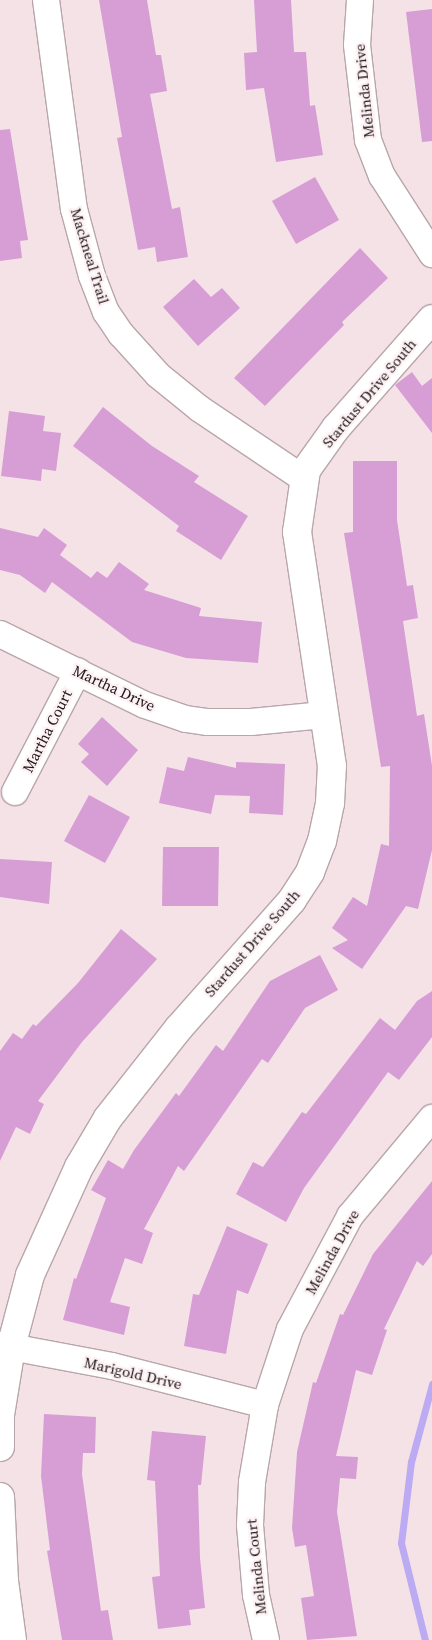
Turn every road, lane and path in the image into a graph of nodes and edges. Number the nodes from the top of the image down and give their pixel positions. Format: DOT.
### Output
graph roads {
  1 [pos="46,0"];
  2 [pos="360,0"];
  3 [pos="432,254"];
  4 [pos="432,319"];
  5 [pos="304,479"];
  6 [pos="0,634"];
  7 [pos="78,671"];
  8 [pos="324,715"];
  9 [pos="15,792"];
  10 [pos="432,1118"];
  11 [pos="5,1346"];
  12 [pos="265,1405"];
  13 [pos="0,1447"];
  14 [pos="0,1497"];
  15 [pos="12,1640"];
  16 [pos="266,1640"];
  1 -- 5 [label="street, Mackneal Trail"];
  2 -- 3 [label="street, Melinda Drive"];
  4 -- 5 [label="street, Stardust Drive South"];
  5 -- 8 [label="street, Stardust Drive South"];
  6 -- 7 [label="street, Martha Drive"];
  7 -- 8 [label="street, Martha Drive"];
  7 -- 9 [label="street, Martha Court"];
  8 -- 11 [label="street, Stardust Drive South"];
  10 -- 12 [label="street, Melinda Drive"];
  11 -- 12 [label="street, Marigold Drive"];
  11 -- 13 [label="street, Stardust Drive South"];
  12 -- 16 [label="street, Melinda Court"];
  14 -- 15 [label="street"];
}
